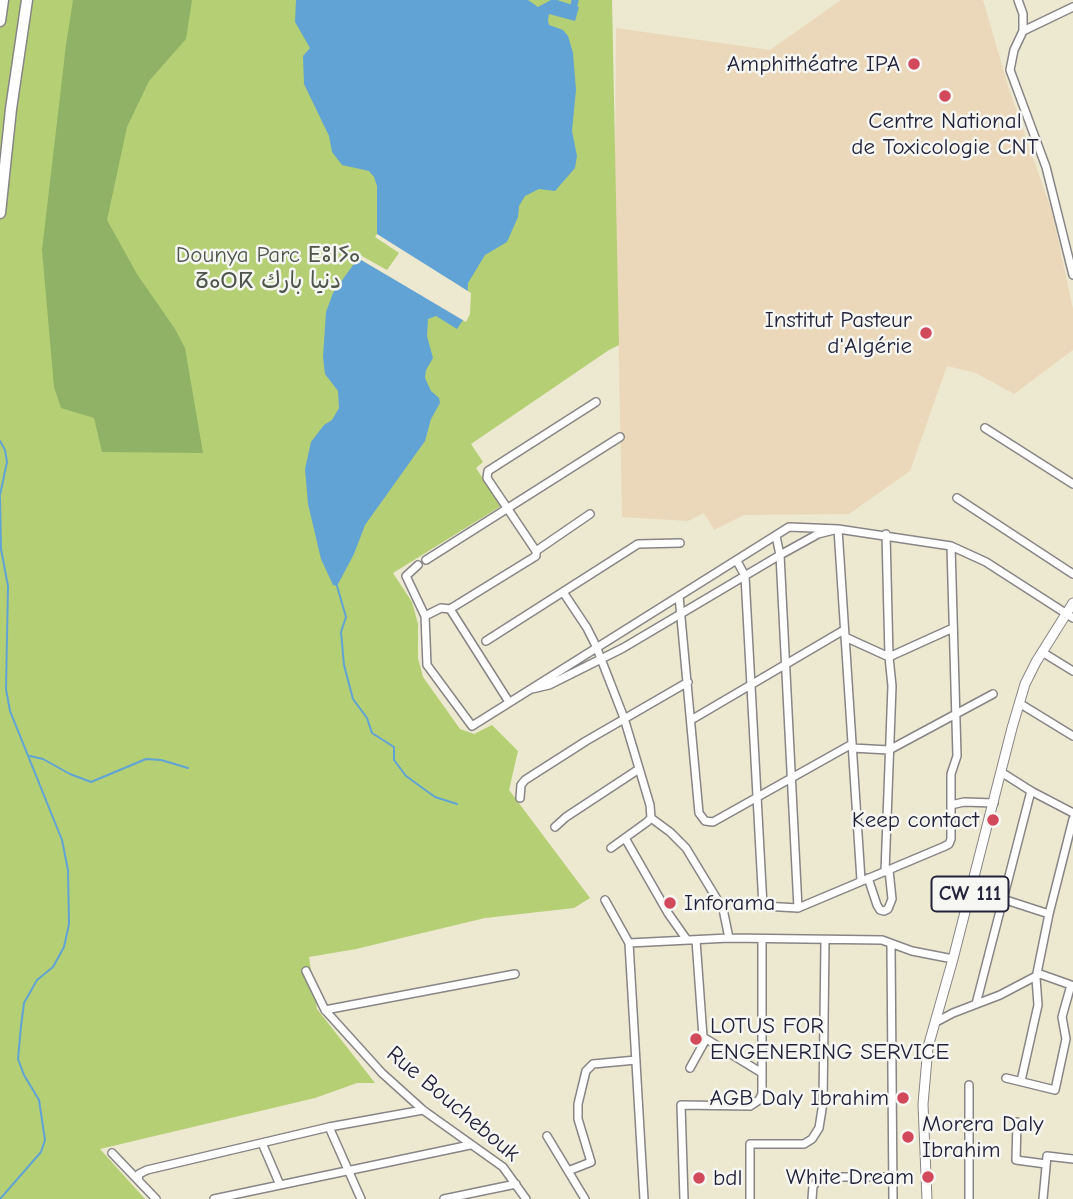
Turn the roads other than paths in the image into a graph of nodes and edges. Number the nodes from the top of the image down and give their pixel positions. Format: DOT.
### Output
graph roads {
  1 [pos="3,0"];
  2 [pos="27,0"];
  3 [pos="1018,0"];
  4 [pos="1073,7"];
  5 [pos="0,21"];
  6 [pos="1023,31"];
  7 [pos="0,213"];
  8 [pos="1073,275"];
  9 [pos="596,402"];
  10 [pos="985,428"];
  11 [pos="620,437"];
  12 [pos="1073,484"];
  13 [pos="957,498"];
  14 [pos="507,508"];
  15 [pos="590,514"];
  16 [pos="838,529"];
  17 [pos="886,534"];
  18 [pos="776,536"];
  19 [pos="680,543"];
  20 [pos="951,546"];
  21 [pos="536,551"];
  22 [pos="780,555"];
  23 [pos="426,560"];
  24 [pos="737,561"];
  25 [pos="418,565"];
  26 [pos="1073,574"];
  27 [pos="745,576"];
  28 [pos="564,592"];
  29 [pos="679,596"];
  30 [pos="1073,603"];
  31 [pos="450,609"];
  32 [pos="680,615"];
  33 [pos="1070,615"];
  34 [pos="425,616"];
  35 [pos="953,628"];
  36 [pos="845,633"];
  37 [pos="486,641"];
  38 [pos="596,646"];
  39 [pos="1042,652"];
  40 [pos="889,657"];
  41 [pos="600,659"];
  42 [pos="784,665"];
  43 [pos="1073,671"];
  44 [pos="688,682"];
  45 [pos="751,685"];
  46 [pos="525,691"];
  47 [pos="993,694"];
  48 [pos="509,702"];
  49 [pos="1019,703"];
  50 [pos="956,715"];
  51 [pos="624,718"];
  52 [pos="691,720"];
  53 [pos="1073,736"];
  54 [pos="852,746"];
  55 [pos="889,750"];
  56 [pos="639,769"];
  57 [pos="1001,772"];
  58 [pos="790,777"];
  59 [pos="1031,791"];
  60 [pos="757,797"];
  61 [pos="520,798"];
  62 [pos="994,803"];
  63 [pos="951,805"];
  64 [pos="1073,813"];
  65 [pos="651,817"];
  66 [pos="1073,819"];
  67 [pos="555,827"];
  68 [pos="625,838"];
  69 [pos="611,848"];
  70 [pos="887,871"];
  71 [pos="864,879"];
  72 [pos="971,889"];
  73 [pos="605,900"];
  74 [pos="1003,900"];
  75 [pos="798,908"];
  76 [pos="1049,914"];
  77 [pos="729,938"];
  78 [pos="687,940"];
  79 [pos="696,940"];
  80 [pos="762,940"];
  81 [pos="825,941"];
  82 [pos="629,943"];
  83 [pos="891,945"];
  84 [pos="953,959"];
  85 [pos="306,971"];
  86 [pos="515,974"];
  87 [pos="1036,978"];
  88 [pos="976,1004"];
  89 [pos="325,1010"];
  90 [pos="936,1022"];
  91 [pos="706,1039"];
  92 [pos="636,1060"];
  93 [pos="690,1068"];
  94 [pos="762,1073"];
  95 [pos="1006,1078"];
  96 [pos="1021,1081"];
  97 [pos="969,1085"];
  98 [pos="423,1110"];
  99 [pos="1017,1122"];
  100 [pos="329,1128"];
  101 [pos="547,1136"];
  102 [pos="261,1143"];
  103 [pos="470,1144"];
  104 [pos="112,1153"];
  105 [pos="1073,1159"];
  106 [pos="1046,1164"];
  107 [pos="347,1170"];
  108 [pos="568,1171"];
  109 [pos="892,1177"];
  110 [pos="138,1180"];
  111 [pos="516,1184"];
  112 [pos="280,1185"];
  113 [pos="156,1199"];
  114 [pos="214,1199"];
  115 [pos="361,1199"];
  116 [pos="444,1199"];
  117 [pos="526,1199"];
  118 [pos="585,1199"];
  119 [pos="643,1199"];
  120 [pos="684,1199"];
  121 [pos="750,1199"];
  122 [pos="812,1199"];
  123 [pos="893,1199"];
  124 [pos="928,1199"];
  125 [pos="969,1199"];
  126 [pos="1043,1199"];
  1 -- 5 [label="highway"];
  2 -- 7 [label="highway"];
  3 -- 6 [label="street"];
  4 -- 6 [label="street"];
  6 -- 8 [label="street"];
  9 -- 14 [label="street"];
  10 -- 12 [label="street"];
  11 -- 14 [label="street"];
  13 -- 26 [label="street"];
  14 -- 21 [label="street"];
  14 -- 23 [label="street"];
  15 -- 21 [label="street"];
  16 -- 17 [label="street"];
  16 -- 18 [label="street"];
  16 -- 22 [label="street"];
  16 -- 36 [label="street"];
  17 -- 20 [label="street"];
  17 -- 40 [label="street"];
  18 -- 22 [label="street"];
  18 -- 24 [label="street"];
  19 -- 28 [label="street"];
  20 -- 33 [label="street"];
  20 -- 35 [label="street"];
  21 -- 31 [label="street"];
  22 -- 27 [label="street"];
  22 -- 42 [label="street"];
  24 -- 27 [label="street"];
  24 -- 29 [label="street"];
  25 -- 34 [label="street"];
  27 -- 32 [label="street"];
  27 -- 45 [label="street"];
  28 -- 37 [label="street"];
  28 -- 38 [label="street"];
  29 -- 32 [label="street"];
  29 -- 38 [label="street"];
  30 -- 33 [label="main road, CW 111"];
  31 -- 34 [label="street"];
  31 -- 48 [label="street"];
  32 -- 41 [label="street"];
  32 -- 44 [label="street"];
  33 -- 39 [label="main road, CW 111"];
  34 -- 48 [label="street"];
  35 -- 40 [label="street"];
  35 -- 50 [label="street"];
  36 -- 40 [label="street"];
  36 -- 42 [label="street"];
  36 -- 54 [label="street"];
  38 -- 41 [label="street"];
  38 -- 46 [label="street"];
  39 -- 43 [label="street"];
  39 -- 49 [label="main road, CW 111"];
  40 -- 55 [label="street"];
  41 -- 46 [label="street"];
  41 -- 51 [label="street"];
  42 -- 45 [label="street"];
  42 -- 58 [label="street"];
  44 -- 51 [label="street"];
  44 -- 52 [label="street"];
  45 -- 52 [label="street"];
  45 -- 60 [label="street"];
  46 -- 48 [label="street"];
  47 -- 50 [label="street"];
  49 -- 53 [label="street"];
  49 -- 57 [label="main road, CW 111"];
  50 -- 55 [label="street"];
  50 -- 63 [label="street"];
  51 -- 56 [label="street"];
  51 -- 61 [label="street"];
  52 -- 60 [label="street"];
  54 -- 55 [label="street"];
  54 -- 58 [label="street"];
  54 -- 71 [label="street"];
  55 -- 70 [label="street"];
  56 -- 65 [label="street"];
  56 -- 67 [label="street"];
  57 -- 59 [label="street"];
  57 -- 62 [label="main road, CW 111"];
  58 -- 60 [label="street"];
  58 -- 75 [label="street"];
  59 -- 64 [label="street"];
  59 -- 74 [label="street"];
  60 -- 75 [label="street"];
  62 -- 63 [label="street"];
  62 -- 72 [label="main road, CW 111"];
  63 -- 70 [label="street"];
  65 -- 68 [label="street"];
  65 -- 77 [label="street"];
  66 -- 76 [label="street"];
  68 -- 69 [label="street"];
  68 -- 78 [label="street"];
  70 -- 71 [label="street"];
  70 -- 71 [label="street"];
  71 -- 75 [label="street"];
  72 -- 74 [label="street"];
  72 -- 84 [label="main road, CW 111"];
  73 -- 82 [label="street"];
  74 -- 76 [label="street"];
  74 -- 88 [label="street"];
  76 -- 87 [label="street"];
  77 -- 79 [label="street"];
  77 -- 80 [label="street"];
  78 -- 79 [label="street"];
  78 -- 82 [label="street"];
  79 -- 91 [label="street"];
  80 -- 81 [label="street"];
  80 -- 94 [label="street"];
  81 -- 83 [label="street"];
  81 -- 121 [label="street"];
  82 -- 92 [label="street"];
  83 -- 84 [label="street"];
  83 -- 109 [label="street"];
  84 -- 90 [label="main road, CW 111"];
  85 -- 89 [label="street, Rue Bouchebouk"];
  86 -- 89 [label="street"];
  87 -- 88 [label="street"];
  87 -- 96 [label="street"];
  87 -- 96 [label="street"];
  88 -- 90 [label="street"];
  89 -- 98 [label="street, Rue Bouchebouk"];
  90 -- 124 [label="main road, CW 111"];
  91 -- 93 [label="street"];
  91 -- 94 [label="street"];
  92 -- 108 [label="street"];
  92 -- 119 [label="street"];
  94 -- 120 [label="street"];
  95 -- 96 [label="street"];
  97 -- 125 [label="street"];
  98 -- 100 [label="street"];
  98 -- 103 [label="street, Rue Bouchebouk"];
  99 -- 106 [label="street"];
  100 -- 102 [label="street"];
  100 -- 107 [label="street"];
  101 -- 108 [label="street"];
  102 -- 110 [label="street"];
  102 -- 112 [label="street"];
  103 -- 107 [label="street"];
  103 -- 111 [label="street, Rue Bouchebouk"];
  104 -- 110 [label="street"];
  105 -- 106 [label="street"];
  106 -- 126 [label="street"];
  107 -- 112 [label="street"];
  107 -- 115 [label="street"];
  108 -- 118 [label="street"];
  109 -- 122 [label="street"];
  109 -- 123 [label="street"];
  110 -- 113 [label="street"];
  111 -- 116 [label="street"];
  111 -- 117 [label="street, Rue Bouchebouk"];
  112 -- 114 [label="street"];
}
